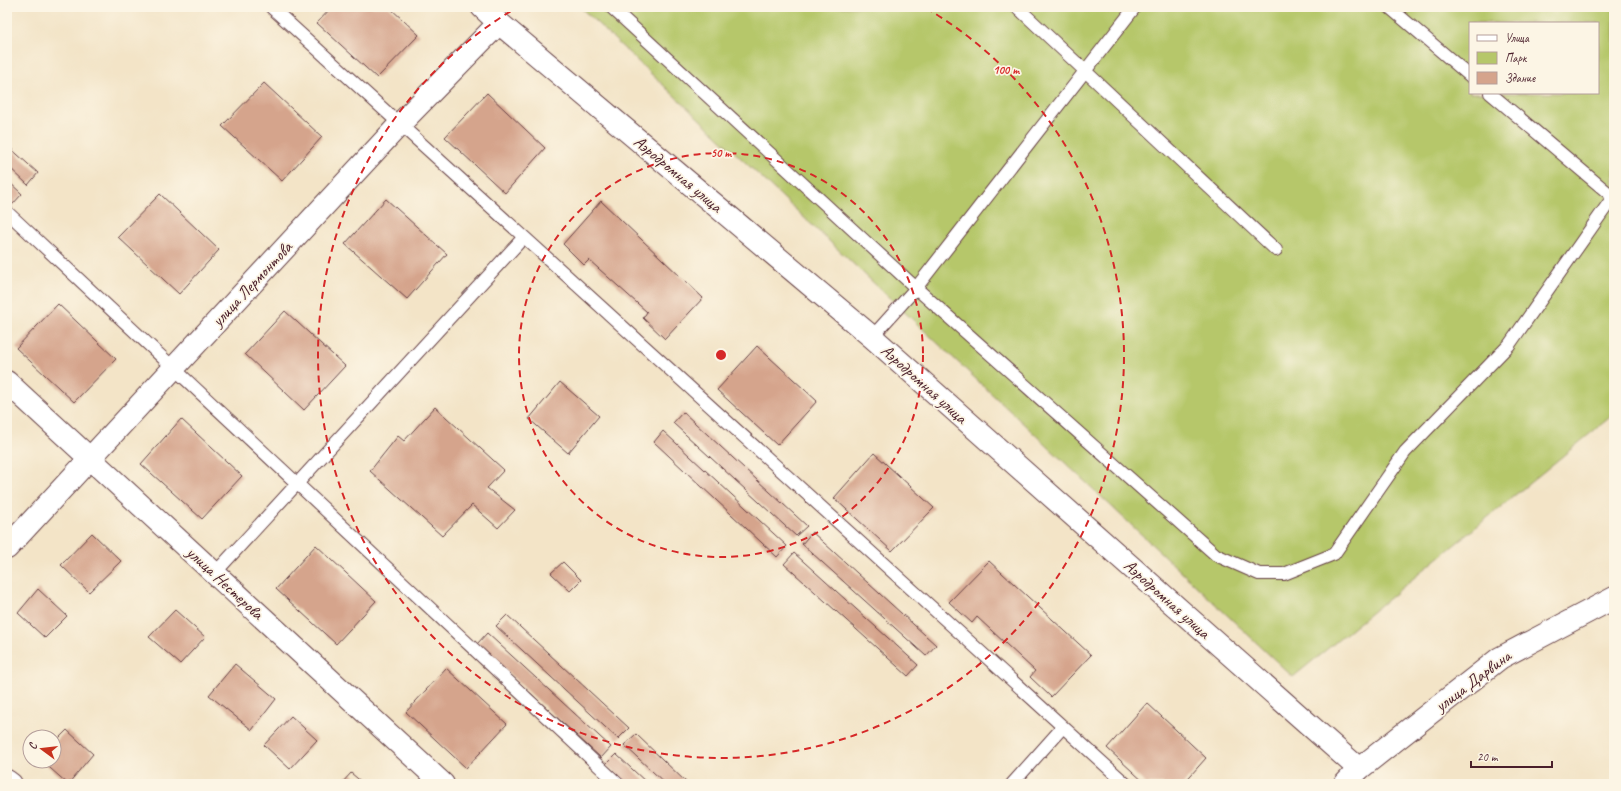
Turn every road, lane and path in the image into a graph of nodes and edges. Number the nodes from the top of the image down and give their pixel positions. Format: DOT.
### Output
graph roads {
  1 [pos="271,7"];
  2 [pos="482,7"];
  3 [pos="610,7"];
  4 [pos="1017,7"];
  5 [pos="1135,7"];
  6 [pos="1389,7"];
  7 [pos="499,23"];
  8 [pos="1086,70"];
  9 [pos="1469,75"];
  10 [pos="1491,94"];
  11 [pos="400,125"];
  12 [pos="7,212"];
  13 [pos="524,238"];
  14 [pos="1276,250"];
  15 [pos="916,288"];
  16 [pos="872,337"];
  17 [pos="174,368"];
  18 [pos="7,382"];
  19 [pos="90,458"];
  20 [pos="298,484"];
  21 [pos="7,548"];
  22 [pos="215,573"];
  23 [pos="1614,598"];
  24 [pos="1062,728"];
  25 [pos="1352,776"];
  26 [pos="7,781"];
  27 [pos="11,784"];
  28 [pos="443,784"];
  29 [pos="618,784"];
  30 [pos="1012,784"];
  31 [pos="1126,784"];
  1 -- 11 [label="lane"];
  2 -- 7 [label="street, Аэродромная улица"];
  3 -- 15 [label="lane"];
  4 -- 8 [label="lane"];
  5 -- 8 [label="lane"];
  6 -- 9 [label="lane"];
  7 -- 11 [label="street, улица Лермонтова"];
  7 -- 16 [label="street, Аэродромная улица"];
  8 -- 14 [label="lane"];
  8 -- 15 [label="lane"];
  10 -- 15 [label="lane"];
  11 -- 13 [label="lane"];
  11 -- 17 [label="street, улица Лермонтова"];
  12 -- 17 [label="lane"];
  13 -- 20 [label="lane"];
  13 -- 24 [label="lane"];
  15 -- 16 [label="lane"];
  16 -- 25 [label="street, Аэродромная улица"];
  17 -- 19 [label="street, улица Лермонтова"];
  17 -- 20 [label="lane"];
  18 -- 19 [label="street, улица Нестерова"];
  19 -- 21 [label="street, улица Лермонтова"];
  19 -- 22 [label="street, улица Нестерова"];
  20 -- 22 [label="lane"];
  20 -- 29 [label="lane"];
  22 -- 28 [label="street, улица Нестерова"];
  23 -- 25 [label="street, улица Дарвина"];
  24 -- 30 [label="lane"];
  24 -- 31 [label="lane"];
  26 -- 27 [label="street"];
}
